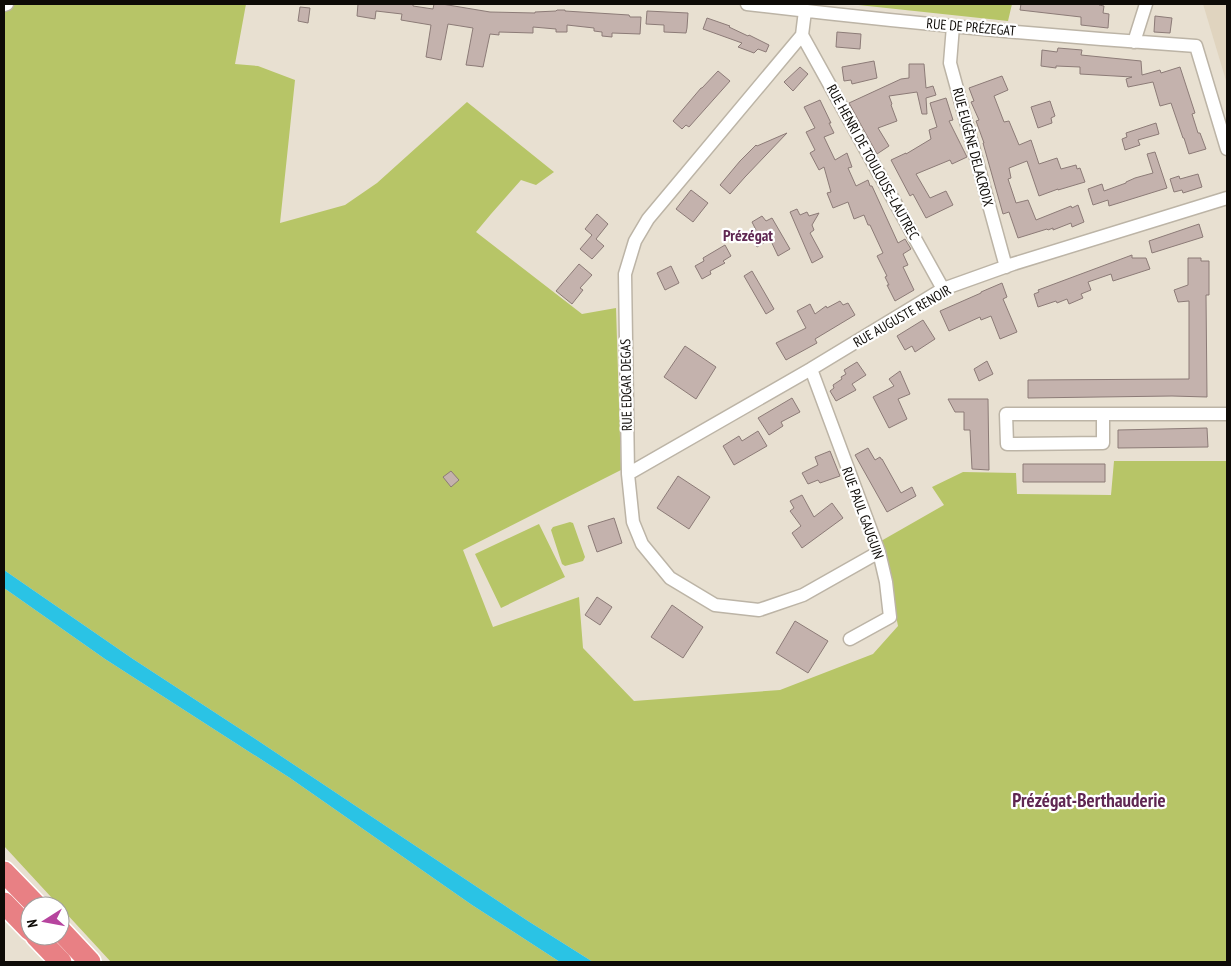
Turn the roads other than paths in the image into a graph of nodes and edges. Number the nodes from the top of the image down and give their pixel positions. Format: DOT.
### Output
graph roads {
  1 [pos="747,4"];
  2 [pos="1146,4"];
  3 [pos="805,11"];
  4 [pos="953,26"];
  5 [pos="802,35"];
  6 [pos="1134,42"];
  7 [pos="1227,149"];
  8 [pos="1227,198"];
  9 [pos="1006,266"];
  10 [pos="944,289"];
  11 [pos="811,370"];
  12 [pos="1103,414"];
  13 [pos="1227,414"];
  14 [pos="628,474"];
  15 [pos="879,552"];
  16 [pos="850,639"];
  17 [pos="4,872"];
  18 [pos="27,896"];
  19 [pos="4,903"];
  20 [pos="20,920"];
  21 [pos="70,941"];
  22 [pos="46,946"];
  23 [pos="61,962"];
  24 [pos="90,962"];
  1 -- 3 [label="street, RUE DE PRÉZEGAT"];
  2 -- 6 [label="street"];
  3 -- 4 [label="street, RUE DE PRÉZEGAT"];
  3 -- 5 [label="street"];
  4 -- 6 [label="street, RUE DE PRÉZEGAT"];
  4 -- 9 [label="street, RUE EUGÈNE DELACROIX"];
  5 -- 10 [label="street, RUE HENRI DE TOULOUSE-LAUTREC"];
  5 -- 14 [label="street, RUE EDGAR DEGAS"];
  6 -- 7 [label="street, RUE DE PRÉZEGAT"];
  8 -- 9 [label="street, RUE AUGUSTE RENOIR"];
  9 -- 10 [label="street, RUE AUGUSTE RENOIR"];
  10 -- 11 [label="street, RUE AUGUSTE RENOIR"];
  11 -- 14 [label="street, RUE AUGUSTE RENOIR"];
  11 -- 15 [label="street, RUE PAUL GAUGUIN"];
  12 -- 12 [label="street"];
  12 -- 13 [label="street"];
  14 -- 15 [label="street, RUE EDGAR DEGAS"];
  15 -- 16 [label="street, RUE PAUL GAUGUIN"];
  17 -- 18 [label="highway"];
  19 -- 20 [label="highway"];
  21 -- 24 [label="highway"];
  22 -- 23 [label="highway"];
}
